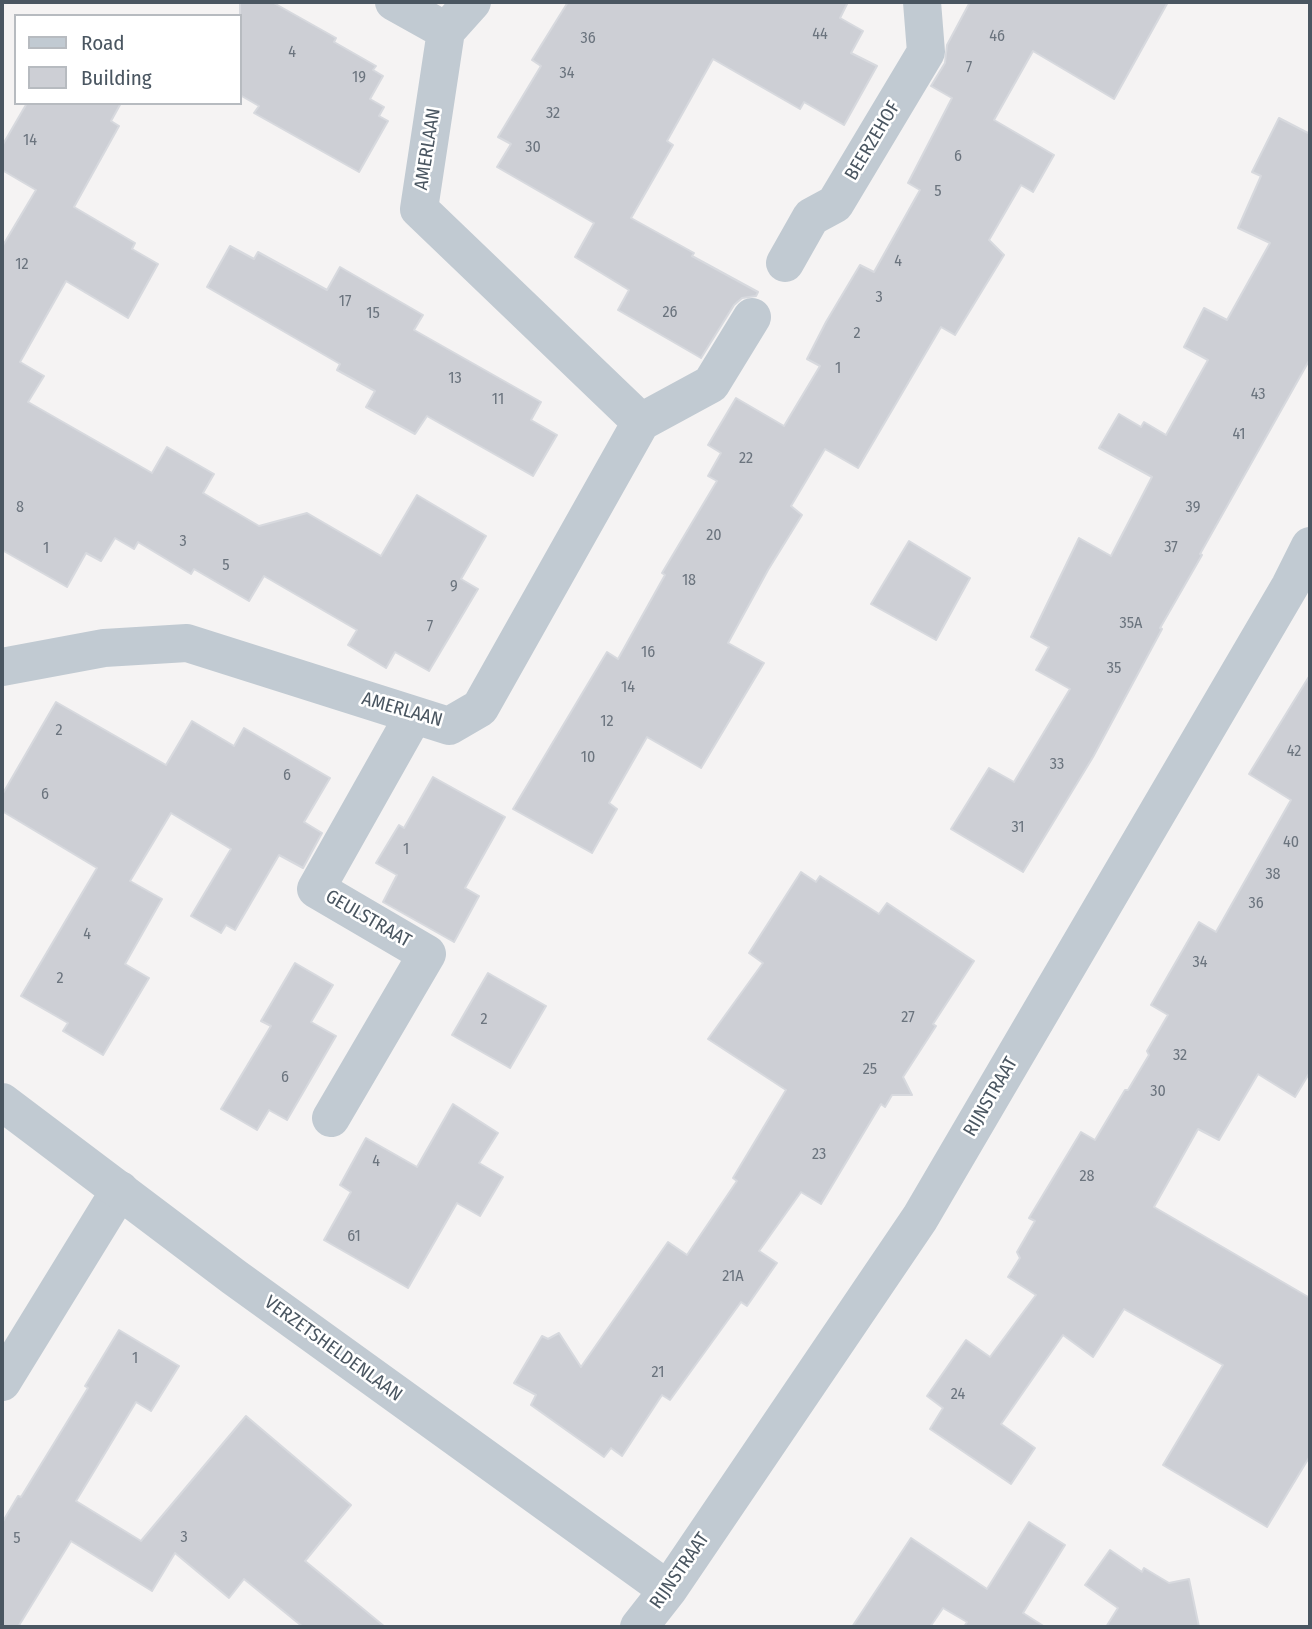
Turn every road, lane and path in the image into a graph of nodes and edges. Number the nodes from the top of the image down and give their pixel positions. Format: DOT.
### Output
graph roads {
  1 [pos="394,2"];
  2 [pos="472,2"];
  3 [pos="922,2"];
  4 [pos="446,31"];
  5 [pos="785,263"];
  6 [pos="752,317"];
  7 [pos="641,422"];
  8 [pos="1310,546"];
  9 [pos="2,667"];
  10 [pos="414,715"];
  11 [pos="2,1102"];
  12 [pos="331,1118"];
  13 [pos="120,1191"];
  14 [pos="2,1382"];
  15 [pos="668,1590"];
  16 [pos="639,1627"];
  1 -- 4 [label="street"];
  2 -- 4 [label="street"];
  3 -- 5 [label="street, BEERZEHOF"];
  4 -- 7 [label="street, AMERLAAN"];
  6 -- 7 [label="street"];
  7 -- 10 [label="street, AMERLAAN"];
  8 -- 15 [label="street, RIJNSTRAAT"];
  9 -- 10 [label="street, AMERLAAN"];
  10 -- 12 [label="street, GEULSTRAAT"];
  11 -- 13 [label="street, VERZETSHELDENLAAN"];
  13 -- 14 [label="street"];
  13 -- 15 [label="street, VERZETSHELDENLAAN"];
  15 -- 16 [label="street, RIJNSTRAAT"];
}
